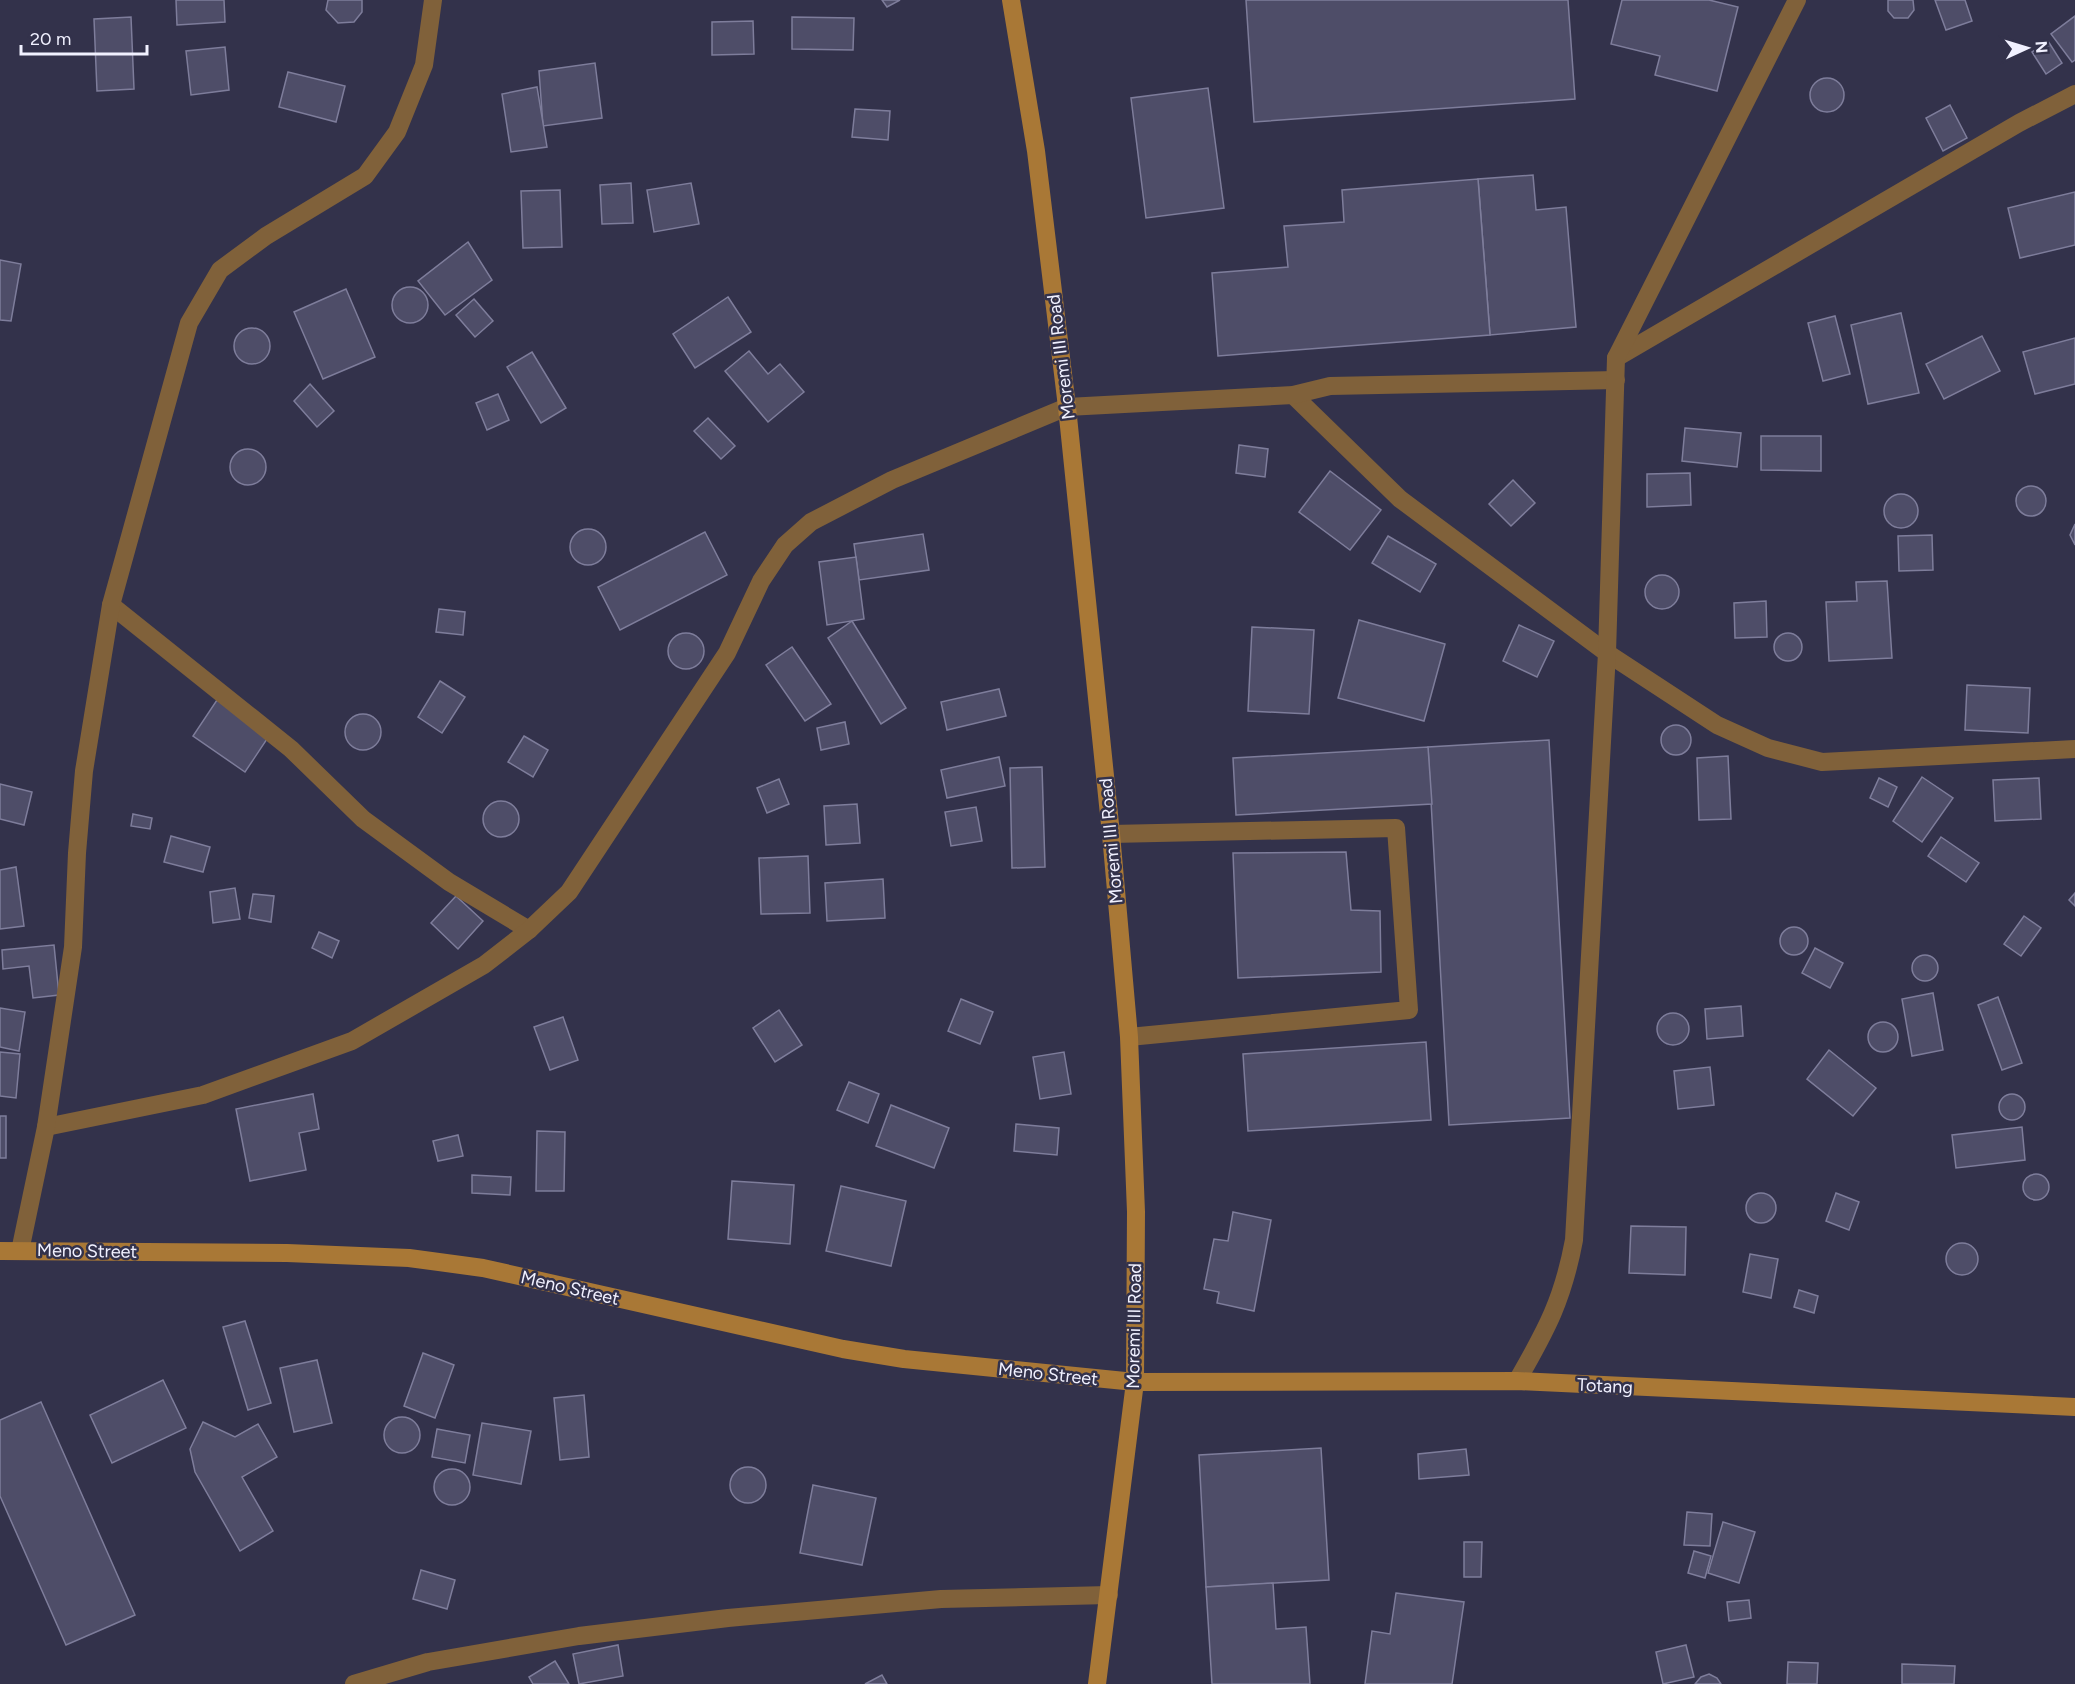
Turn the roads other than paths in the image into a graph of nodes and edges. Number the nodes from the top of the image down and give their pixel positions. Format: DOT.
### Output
graph roads {
  1 [pos="433,0"];
  2 [pos="1011,0"];
  3 [pos="1797,0"];
  4 [pos="2075,94"];
  5 [pos="1616,358"];
  6 [pos="1616,380"];
  7 [pos="1293,395"];
  8 [pos="1067,407"];
  9 [pos="111,605"];
  10 [pos="1607,653"];
  11 [pos="2075,749"];
  12 [pos="1111,834"];
  13 [pos="529,930"];
  14 [pos="1129,1037"];
  15 [pos="46,1127"];
  16 [pos="0,1251"];
  17 [pos="20,1251"];
  18 [pos="1135,1382"];
  19 [pos="1517,1382"];
  20 [pos="2075,1407"];
  21 [pos="1109,1595"];
  22 [pos="354,1684"];
  23 [pos="1097,1684"];
  1 -- 9 [label="street"];
  2 -- 8 [label="street, Moremi III Road"];
  3 -- 5 [label="street"];
  4 -- 5 [label="street"];
  5 -- 6 [label="street"];
  6 -- 7 [label="street"];
  6 -- 10 [label="street"];
  7 -- 8 [label="street"];
  7 -- 10 [label="street"];
  8 -- 12 [label="street, Moremi III Road"];
  8 -- 13 [label="street"];
  9 -- 13 [label="street"];
  9 -- 15 [label="street"];
  10 -- 11 [label="street"];
  10 -- 19 [label="street"];
  12 -- 14 [label="street, Moremi III Road"];
  12 -- 14 [label="street"];
  13 -- 15 [label="street"];
  14 -- 18 [label="street, Moremi III Road"];
  15 -- 17 [label="street"];
  16 -- 17 [label="street, Meno Street"];
  17 -- 18 [label="street, Meno Street"];
  18 -- 19 [label="street, Totang"];
  18 -- 21 [label="street, Moremi III Road"];
  19 -- 20 [label="street, Totang"];
  21 -- 22 [label="street"];
  21 -- 23 [label="street, Moremi III Road"];
}
